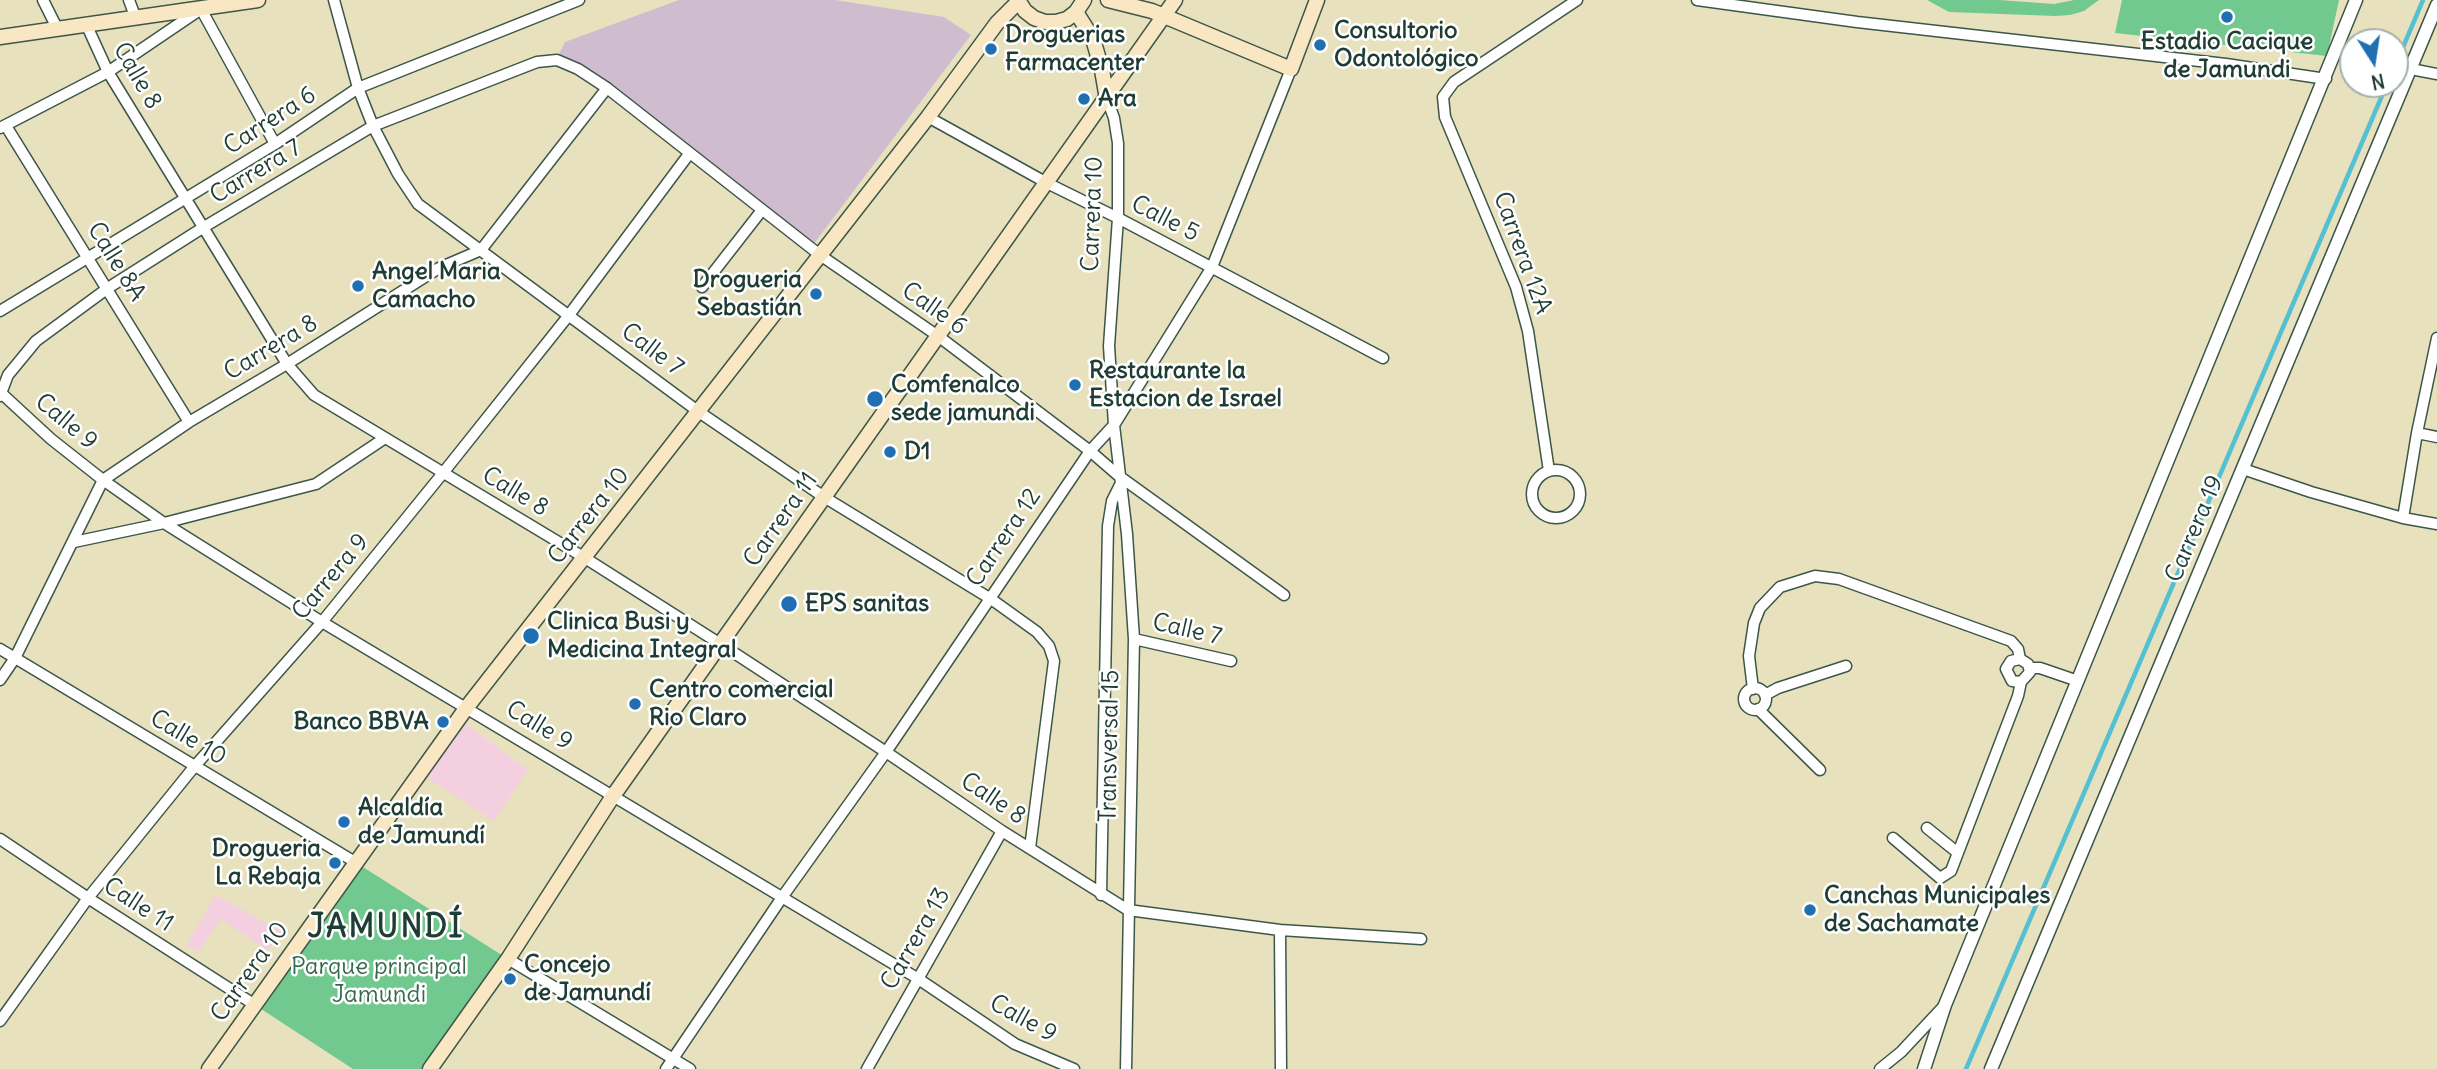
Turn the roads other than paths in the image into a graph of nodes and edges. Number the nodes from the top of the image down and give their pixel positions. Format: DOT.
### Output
graph roads {
  1 [pos="43,0"];
  2 [pos="129,0"];
  3 [pos="258,0"];
  4 [pos="334,0"];
  5 [pos="579,0"];
  6 [pos="1175,0"];
  7 [pos="1317,0"];
  8 [pos="1577,0"];
  9 [pos="1697,0"];
  10 [pos="2356,0"];
  11 [pos="1018,1"];
  12 [pos="1112,2"];
  13 [pos="1081,5"];
  14 [pos="2437,5"];
  15 [pos="201,9"];
  16 [pos="1164,16"];
  17 [pos="136,19"];
  18 [pos="87,26"];
  19 [pos="58,30"];
  20 [pos="0,37"];
  21 [pos="557,60"];
  22 [pos="1291,69"];
  23 [pos="2411,69"];
  24 [pos="108,72"];
  25 [pos="2437,74"];
  26 [pos="2326,79"];
  27 [pos="358,88"];
  28 [pos="607,88"];
  29 [pos="1107,99"];
  30 [pos="928,117"];
  31 [pos="373,126"];
  32 [pos="3,127"];
  33 [pos="275,144"];
  34 [pos="689,154"];
  35 [pos="1047,183"];
  36 [pos="186,199"];
  37 [pos="762,210"];
  38 [pos="1118,218"];
  39 [pos="204,227"];
  40 [pos="481,250"];
  41 [pos="820,256"];
  42 [pos="89,259"];
  43 [pos="1212,267"];
  44 [pos="702,287"];
  45 [pos="108,288"];
  46 [pos="0,311"];
  47 [pos="569,315"];
  48 [pos="937,336"];
  49 [pos="2437,342"];
  50 [pos="1383,358"];
  51 [pos="287,364"];
  52 [pos="4,376"];
  53 [pos="1,394"];
  54 [pos="699,412"];
  55 [pos="189,422"];
  56 [pos="1114,425"];
  57 [pos="2417,433"];
  58 [pos="2437,437"];
  59 [pos="386,438"];
  60 [pos="1090,451"];
  61 [pos="2243,469"];
  62 [pos="1549,471"];
  63 [pos="443,473"];
  64 [pos="103,481"];
  65 [pos="1120,481"];
  66 [pos="824,497"];
  67 [pos="2403,518"];
  68 [pos="164,523"];
  69 [pos="2437,524"];
  70 [pos="74,542"];
  71 [pos="585,558"];
  72 [pos="1284,595"];
  73 [pos="991,599"];
  74 [pos="323,622"];
  75 [pos="1133,639"];
  76 [pos="722,645"];
  77 [pos="0,649"];
  78 [pos="15,658"];
  79 [pos="2020,659"];
  80 [pos="1231,661"];
  81 [pos="1846,666"];
  82 [pos="2029,668"];
  83 [pos="0,680"];
  84 [pos="2078,681"];
  85 [pos="2021,682"];
  86 [pos="1754,688"];
  87 [pos="1765,695"];
  88 [pos="467,707"];
  89 [pos="1758,709"];
  90 [pos="886,752"];
  91 [pos="194,766"];
  92 [pos="1820,770"];
  93 [pos="613,796"];
  94 [pos="1927,828"];
  95 [pos="1002,831"];
  96 [pos="1893,838"];
  97 [pos="0,839"];
  98 [pos="1030,848"];
  99 [pos="1958,853"];
  100 [pos="355,862"];
  101 [pos="1101,895"];
  102 [pos="783,896"];
  103 [pos="88,898"];
  104 [pos="1128,910"];
  105 [pos="1280,930"];
  106 [pos="1421,939"];
  107 [pos="508,959"];
  108 [pos="918,978"];
  109 [pos="255,1005"];
  110 [pos="1945,1005"];
  111 [pos="0,1021"];
  112 [pos="670,1064"];
  113 [pos="209,1069"];
  114 [pos="430,1069"];
  115 [pos="690,1069"];
  116 [pos="867,1069"];
  117 [pos="1074,1069"];
  118 [pos="1126,1069"];
  119 [pos="1282,1069"];
  120 [pos="1880,1069"];
  121 [pos="1924,1069"];
  122 [pos="1991,1069"];
  1 -- 19 [label="street"];
  2 -- 17 [label="street"];
  3 -- 15 [label="main road"];
  4 -- 27 [label="street, Calle 7"];
  5 -- 27 [label="street, Carrera 6"];
  6 -- 16 [label="main road, Carrera 11"];
  7 -- 22 [label="main road, Carrera 12"];
  8 -- 62 [label="street, Carrera 12A"];
  9 -- 26 [label="street"];
  10 -- 26 [label="street, Carrera 19"];
  11 -- 13 [label="main road"];
  11 -- 30 [label="main road, Carrera 10"];
  12 -- 13 [label="main road"];
  12 -- 16 [label="main road"];
  13 -- 29 [label="main road, Carrera 10"];
  14 -- 23 [label="street, Carrera 19"];
  15 -- 17 [label="main road"];
  15 -- 24 [label="street"];
  15 -- 33 [label="street"];
  16 -- 22 [label="main road"];
  16 -- 29 [label="main road, Carrera 11"];
  17 -- 18 [label="main road"];
  18 -- 19 [label="main road"];
  18 -- 24 [label="street, Calle 8"];
  19 -- 20 [label="main road"];
  21 -- 28 [label="street, Calle 6"];
  21 -- 31 [label="street, Carrera 7"];
  22 -- 43 [label="street, Carrera 12"];
  23 -- 25 [label="street"];
  23 -- 61 [label="street, Carrera 19"];
  24 -- 32 [label="street"];
  24 -- 36 [label="street, Calle 8"];
  26 -- 84 [label="street, Carrera 19"];
  27 -- 31 [label="street, Calle 7"];
  27 -- 33 [label="street, Carrera 6"];
  28 -- 34 [label="street, Calle 6"];
  28 -- 40 [label="street, Carrera 8"];
  29 -- 35 [label="main road, Carrera 11"];
  29 -- 38 [label="street, Carrera 10"];
  30 -- 35 [label="street, Calle 5"];
  30 -- 41 [label="main road, Carrera 10"];
  31 -- 39 [label="street, Carrera 7"];
  31 -- 40 [label="street, Calle 7"];
  32 -- 42 [label="street, Calle 8A"];
  33 -- 36 [label="street, Carrera 6"];
  34 -- 37 [label="street, Calle 6"];
  34 -- 47 [label="street, Carrera 9"];
  35 -- 38 [label="street, Calle 5"];
  35 -- 48 [label="main road, Carrera 11"];
  36 -- 39 [label="street, Calle 8"];
  36 -- 42 [label="street, Carrera 6"];
  37 -- 41 [label="street, Calle 6"];
  37 -- 44 [label="street"];
  38 -- 43 [label="street, Calle 5"];
  38 -- 56 [label="street, Carrera 10"];
  39 -- 45 [label="street, Carrera 7"];
  39 -- 51 [label="street, Calle 8"];
  40 -- 47 [label="street, Calle 7"];
  40 -- 51 [label="street, Carrera 8"];
  41 -- 48 [label="street, Calle 6"];
  41 -- 54 [label="main road, Carrera 10"];
  42 -- 45 [label="street, Calle 8A"];
  42 -- 46 [label="street, Carrera 6"];
  43 -- 50 [label="street, Calle 5"];
  43 -- 56 [label="street, Carrera 12"];
  45 -- 52 [label="street, Carrera 7"];
  45 -- 55 [label="street, Calle 8A"];
  47 -- 54 [label="street, Calle 7"];
  47 -- 63 [label="street, Carrera 9"];
  48 -- 60 [label="street, Calle 6"];
  48 -- 66 [label="main road, Carrera 11"];
  49 -- 57 [label="street"];
  51 -- 55 [label="street, Carrera 8"];
  51 -- 59 [label="street, Calle 8"];
  52 -- 53 [label="street, Carrera 7"];
  53 -- 64 [label="street, Calle 9"];
  54 -- 66 [label="street, Calle 7"];
  54 -- 71 [label="main road, Carrera 10"];
  55 -- 64 [label="street, Carrera 8"];
  56 -- 60 [label="street, Carrera 12"];
  56 -- 65 [label="street, Transversal 15"];
  57 -- 58 [label="street"];
  57 -- 67 [label="street"];
  59 -- 63 [label="street, Calle 8"];
  59 -- 68 [label="street"];
  60 -- 65 [label="street, Calle 6"];
  60 -- 73 [label="street, Carrera 12"];
  61 -- 67 [label="street"];
  61 -- 122 [label="street, Carrera 19"];
  62 -- 62 [label="street"];
  63 -- 71 [label="street, Calle 8"];
  63 -- 74 [label="street, Carrera 9"];
  64 -- 68 [label="street, Calle 9"];
  64 -- 70 [label="street"];
  65 -- 72 [label="street, Calle 6"];
  65 -- 75 [label="street, Transversal 15"];
  65 -- 101 [label="street"];
  66 -- 73 [label="street, Calle 7"];
  66 -- 76 [label="main road, Carrera 11"];
  67 -- 69 [label="street"];
  68 -- 70 [label="street"];
  68 -- 74 [label="street, Calle 9"];
  70 -- 78 [label="street"];
  71 -- 76 [label="street, Calle 8"];
  71 -- 88 [label="main road, Carrera 10"];
  73 -- 90 [label="street, Carrera 12"];
  73 -- 98 [label="street, Calle 7"];
  74 -- 88 [label="street, Calle 9"];
  74 -- 91 [label="street, Carrera 9"];
  75 -- 80 [label="street, Calle 7"];
  75 -- 104 [label="street, Transversal 15"];
  76 -- 90 [label="street, Calle 8"];
  76 -- 93 [label="main road, Carrera 11"];
  77 -- 78 [label="street, Calle 10"];
  78 -- 83 [label="street"];
  78 -- 91 [label="street, Calle 10"];
  79 -- 82 [label="street"];
  79 -- 85 [label="street"];
  79 -- 86 [label="street"];
  81 -- 87 [label="street"];
  82 -- 84 [label="street"];
  82 -- 85 [label="street"];
  84 -- 110 [label="street, Carrera 19"];
  85 -- 99 [label="street"];
  86 -- 87 [label="street"];
  86 -- 89 [label="street"];
  87 -- 89 [label="street"];
  88 -- 93 [label="street, Calle 9"];
  88 -- 100 [label="main road, Carrera 10"];
  89 -- 92 [label="street"];
  90 -- 95 [label="street, Calle 8"];
  90 -- 102 [label="street, Carrera 12"];
  91 -- 100 [label="street, Calle 10"];
  91 -- 103 [label="street, Carrera 9"];
  93 -- 102 [label="street, Calle 9"];
  93 -- 107 [label="main road, Carrera 11"];
  94 -- 99 [label="street"];
  95 -- 98 [label="street, Calle 8"];
  95 -- 108 [label="street, Carrera 13"];
  96 -- 99 [label="street"];
  97 -- 103 [label="street, Calle 11"];
  98 -- 101 [label="street, Calle 8"];
  100 -- 109 [label="main road, Carrera 10"];
  101 -- 104 [label="street, Calle 8"];
  102 -- 108 [label="street, Calle 9"];
  102 -- 112 [label="street, Carrera 12"];
  103 -- 109 [label="street, Calle 11"];
  103 -- 111 [label="street, Carrera 9"];
  104 -- 105 [label="street"];
  104 -- 118 [label="street, Transversal 15"];
  105 -- 106 [label="street"];
  105 -- 119 [label="street"];
  107 -- 112 [label="street"];
  107 -- 114 [label="main road, Carrera 11"];
  108 -- 116 [label="street, Carrera 13"];
  108 -- 117 [label="street, Calle 9"];
  109 -- 113 [label="main road, Carrera 10"];
  110 -- 120 [label="street"];
  110 -- 121 [label="street, Carrera 19"];
  112 -- 115 [label="street"];
}
